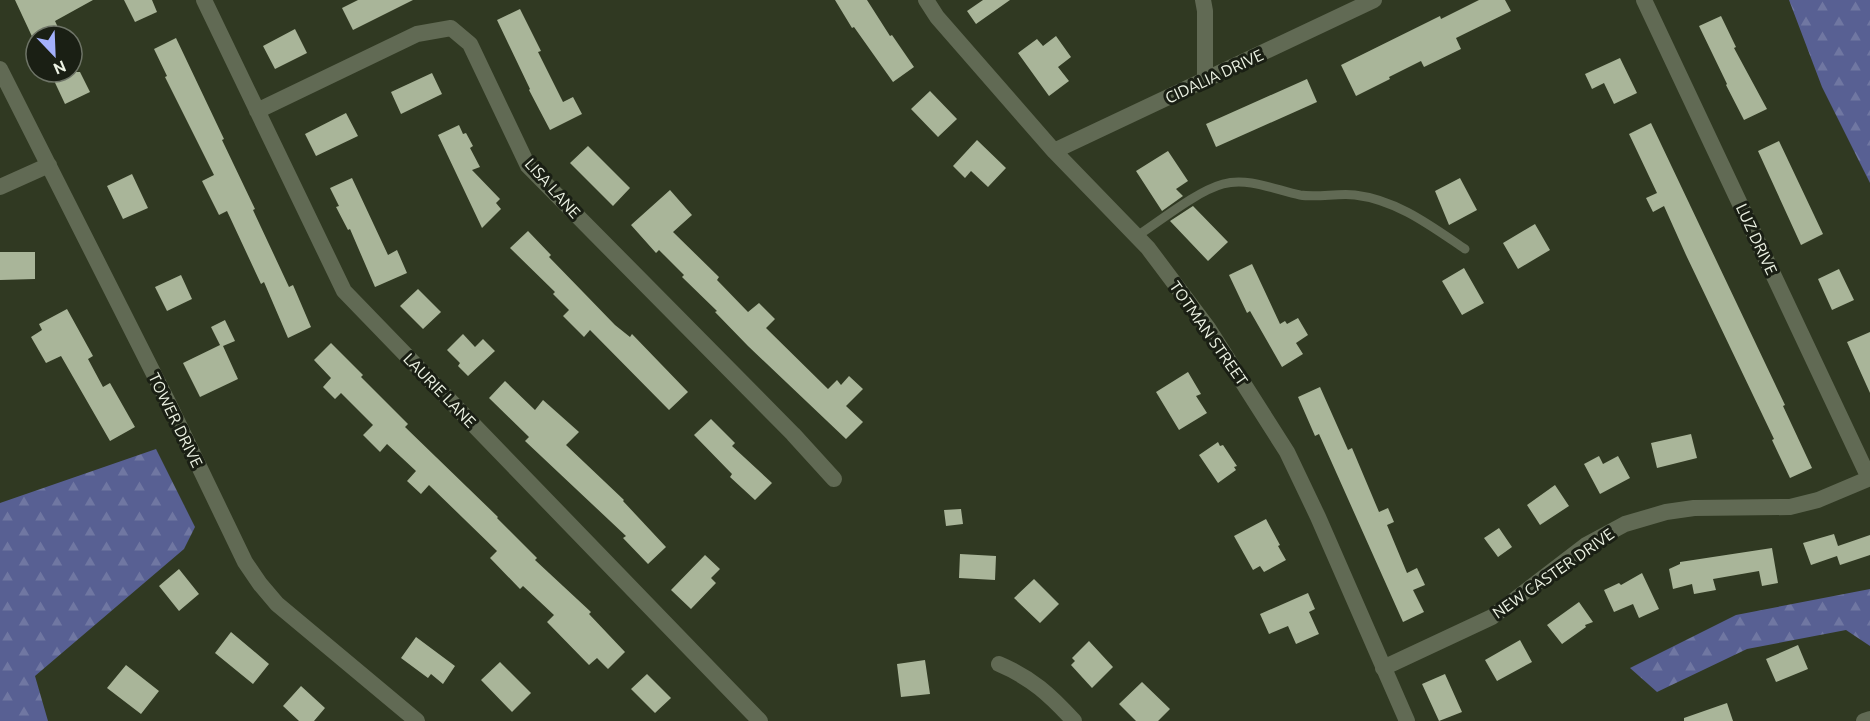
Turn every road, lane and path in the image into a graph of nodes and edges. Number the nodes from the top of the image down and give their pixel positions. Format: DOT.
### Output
graph roads {
  1 [pos="204,0"];
  2 [pos="926,0"];
  3 [pos="1203,0"];
  4 [pos="1374,0"];
  5 [pos="1644,0"];
  6 [pos="0,69"];
  7 [pos="1205,80"];
  8 [pos="257,111"];
  9 [pos="1054,151"];
  10 [pos="49,165"];
  11 [pos="0,187"];
  12 [pos="1137,236"];
  13 [pos="1465,249"];
  14 [pos="1870,478"];
  15 [pos="834,479"];
  16 [pos="999,664"];
  17 [pos="1383,668"];
  18 [pos="1870,719"];
  19 [pos="417,721"];
  20 [pos="760,721"];
  21 [pos="1074,721"];
  22 [pos="1407,721"];
  23 [pos="1864,721"];
  1 -- 8 [label="street, LAURIE LANE"];
  2 -- 9 [label="street, TOTMAN STREET"];
  3 -- 7 [label="street"];
  4 -- 7 [label="street, CIDALIA DRIVE"];
  5 -- 14 [label="street, LUZ DRIVE"];
  6 -- 10 [label="street, TOWER DRIVE"];
  7 -- 9 [label="street, CIDALIA DRIVE"];
  8 -- 15 [label="street, LISA LANE"];
  8 -- 20 [label="street, LAURIE LANE"];
  9 -- 12 [label="street, TOTMAN STREET"];
  10 -- 11 [label="street"];
  10 -- 19 [label="street, TOWER DRIVE"];
  12 -- 13 [label="lane"];
  12 -- 17 [label="street, TOTMAN STREET"];
  14 -- 17 [label="street, NEW CASTER DRIVE"];
  16 -- 21 [label="street"];
  17 -- 22 [label="street, TOTMAN STREET"];
  18 -- 23 [label="street"];
}
